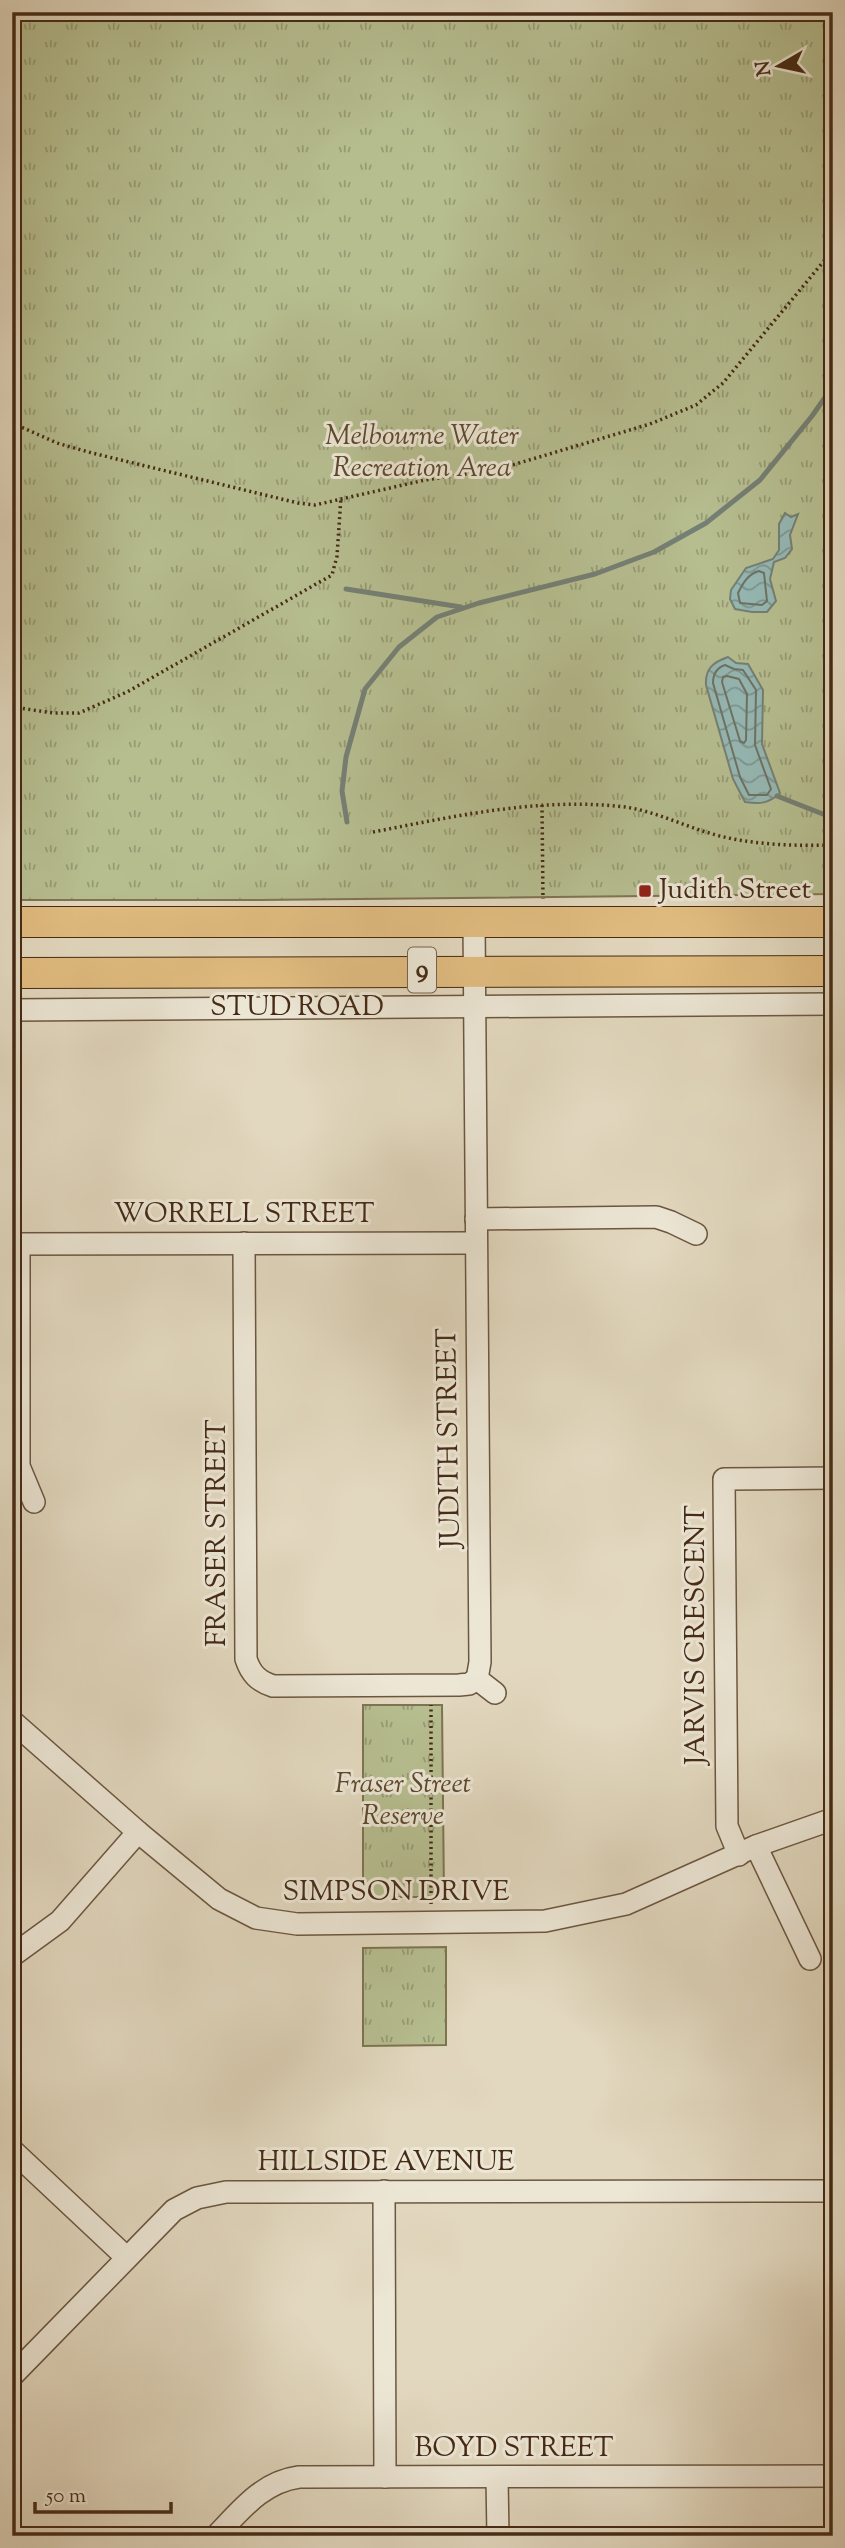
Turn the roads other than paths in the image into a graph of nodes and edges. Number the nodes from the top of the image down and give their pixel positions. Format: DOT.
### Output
graph roads {
  1 [pos="474,921"];
  2 [pos="12,922"];
  3 [pos="833,922"];
  4 [pos="475,970"];
  5 [pos="833,971"];
  6 [pos="12,973"];
  7 [pos="44,973"];
  8 [pos="833,1004"];
  9 [pos="476,1007"];
  10 [pos="75,1009"];
  11 [pos="12,1010"];
  12 [pos="476,1219"];
  13 [pos="696,1234"];
  14 [pos="244,1243"];
  15 [pos="476,1243"];
  16 [pos="15,1244"];
  17 [pos="833,1478"];
  18 [pos="34,1503"];
  19 [pos="477,1679"];
  20 [pos="495,1693"];
  21 [pos="12,1721"];
  22 [pos="833,1819"];
  23 [pos="138,1832"];
  24 [pos="748,1851"];
  25 [pos="16,1953"];
  26 [pos="810,1959"];
  27 [pos="12,2150"];
  28 [pos="833,2190"];
  29 [pos="384,2191"];
  30 [pos="126,2258"];
  31 [pos="12,2376"];
  32 [pos="833,2476"];
  33 [pos="385,2477"];
  34 [pos="498,2478"];
  35 [pos="216,2536"];
  36 [pos="498,2536"];
  1 -- 2 [label="highway, 9"];
  1 -- 3 [label="highway, 9"];
  1 -- 4 [label="street, JUDITH STREET"];
  4 -- 5 [label="highway, STUD ROAD / 9"];
  4 -- 7 [label="highway, STUD ROAD / 9"];
  4 -- 9 [label="street, JUDITH STREET"];
  6 -- 7 [label="highway, STUD ROAD / 9"];
  7 -- 10 [label="street"];
  8 -- 9 [label="street, STUD ROAD"];
  9 -- 10 [label="street, STUD ROAD"];
  9 -- 12 [label="street, JUDITH STREET"];
  10 -- 11 [label="street, STUD ROAD"];
  12 -- 13 [label="street"];
  12 -- 15 [label="street, JUDITH STREET"];
  14 -- 15 [label="street, WORRELL STREET"];
  14 -- 16 [label="street, WORRELL STREET"];
  14 -- 19 [label="street, FRASER STREET"];
  15 -- 19 [label="street, JUDITH STREET"];
  16 -- 18 [label="street"];
  17 -- 24 [label="street, JARVIS CRESCENT"];
  19 -- 20 [label="street"];
  21 -- 23 [label="street, SIMPSON DRIVE"];
  22 -- 24 [label="street, SIMPSON DRIVE"];
  23 -- 24 [label="street, SIMPSON DRIVE"];
  23 -- 25 [label="street"];
  24 -- 26 [label="street"];
  27 -- 30 [label="street"];
  28 -- 29 [label="street, HILLSIDE AVENUE"];
  29 -- 30 [label="street, HILLSIDE AVENUE"];
  29 -- 33 [label="street"];
  30 -- 31 [label="street, HILLSIDE AVENUE"];
  32 -- 34 [label="street, BOYD STREET"];
  33 -- 34 [label="street, BOYD STREET"];
  33 -- 35 [label="street, BOYD STREET"];
  34 -- 36 [label="street"];
}
